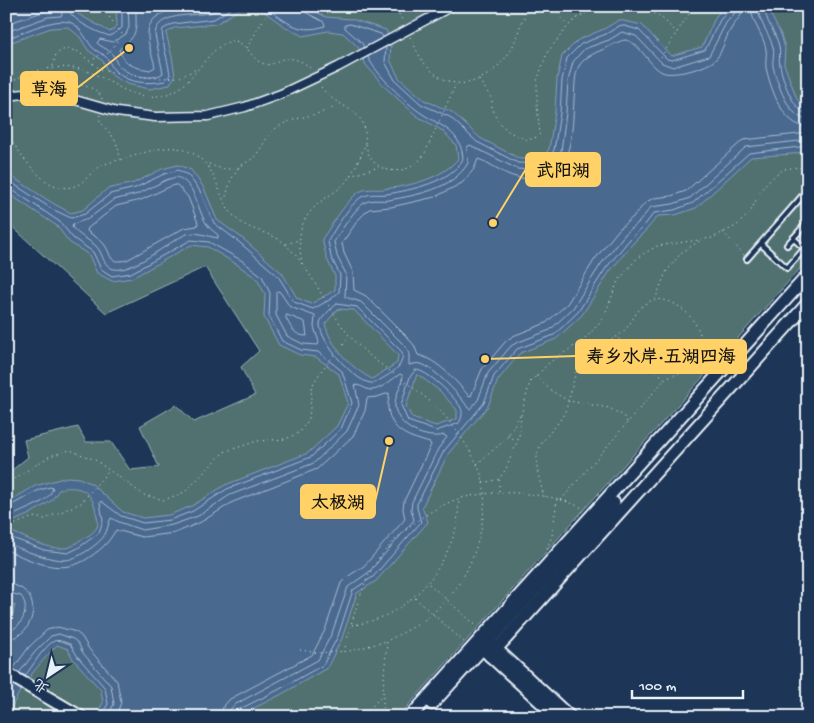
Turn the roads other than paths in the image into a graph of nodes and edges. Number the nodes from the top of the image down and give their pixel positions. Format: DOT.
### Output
graph roads {
  1 [pos="452,6"];
  2 [pos="6,96"];
  3 [pos="804,194"];
  4 [pos="808,228"];
  5 [pos="793,238"];
  6 [pos="761,244"];
  7 [pos="787,244"];
  8 [pos="806,247"];
  9 [pos="748,259"];
  10 [pos="808,275"];
  11 [pos="808,286"];
  12 [pos="808,303"];
  13 [pos="485,645"];
  14 [pos="6,673"];
  15 [pos="6,682"];
  16 [pos="27,689"];
  17 [pos="66,717"];
  18 [pos="81,717"];
  19 [pos="410,717"];
  20 [pos="421,717"];
  21 [pos="557,717"];
  22 [pos="570,717"];
  1 -- 2 [label="street"];
  3 -- 6 [label="lane"];
  4 -- 5 [label="lane"];
  5 -- 7 [label="lane"];
  5 -- 8 [label="lane"];
  6 -- 8 [label="lane"];
  6 -- 9 [label="lane"];
  10 -- 13 [label="street"];
  11 -- 13 [label="street"];
  12 -- 13 [label="street"];
  13 -- 19 [label="street"];
  13 -- 20 [label="street"];
  13 -- 21 [label="street"];
  13 -- 22 [label="street"];
  14 -- 16 [label="street"];
  15 -- 16 [label="street"];
  16 -- 17 [label="street"];
  16 -- 18 [label="street"];
}
